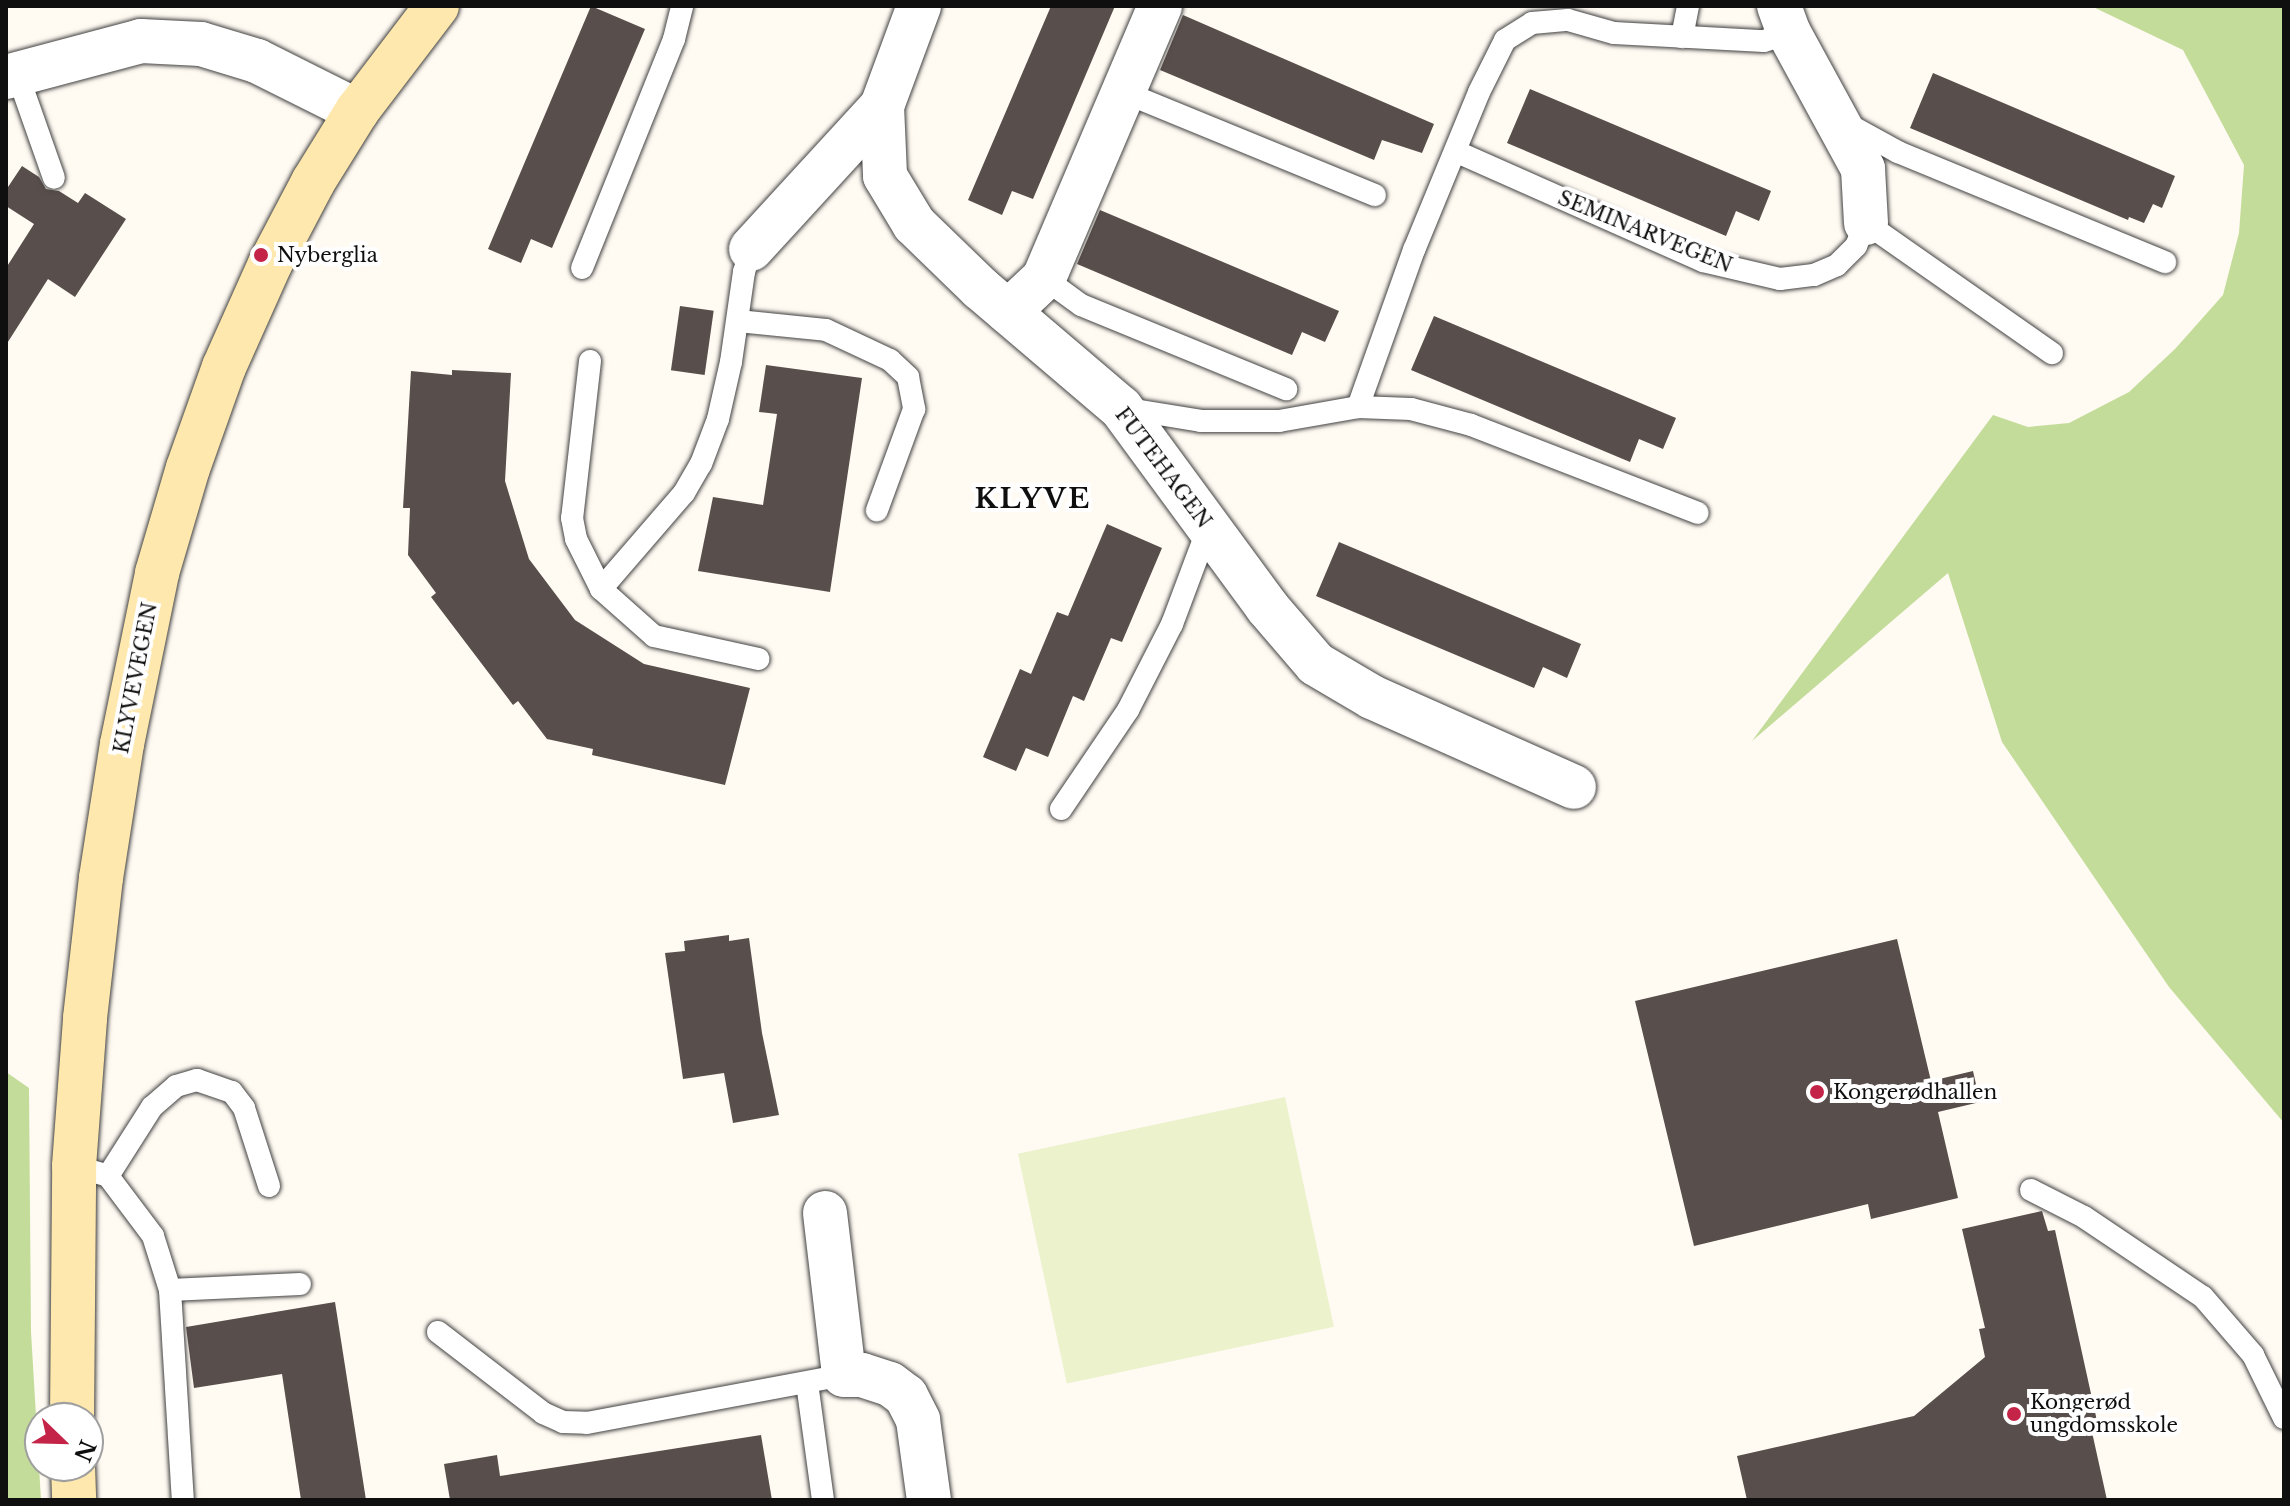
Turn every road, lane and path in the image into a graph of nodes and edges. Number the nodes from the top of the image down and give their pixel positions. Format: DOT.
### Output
graph roads {
  1 [pos="437,6"];
  2 [pos="682,6"];
  3 [pos="919,6"];
  4 [pos="1160,6"];
  5 [pos="1688,6"];
  6 [pos="1784,20"];
  7 [pos="1682,37"];
  8 [pos="12,75"];
  9 [pos="1126,93"];
  10 [pos="882,106"];
  11 [pos="357,111"];
  12 [pos="1838,120"];
  13 [pos="1457,152"];
  14 [pos="54,178"];
  15 [pos="1375,195"];
  16 [pos="1866,223"];
  17 [pos="751,249"];
  18 [pos="2165,262"];
  19 [pos="582,268"];
  20 [pos="1044,278"];
  21 [pos="1008,312"];
  22 [pos="738,321"];
  23 [pos="2052,353"];
  24 [pos="590,361"];
  25 [pos="1286,389"];
  26 [pos="1358,407"];
  27 [pos="1121,408"];
  28 [pos="877,510"];
  29 [pos="1698,513"];
  30 [pos="1208,528"];
  31 [pos="601,589"];
  32 [pos="759,659"];
  33 [pos="1574,787"];
  34 [pos="1061,809"];
  35 [pos="91,1171"];
  36 [pos="269,1186"];
  37 [pos="2031,1190"];
  38 [pos="825,1213"];
  39 [pos="300,1284"];
  40 [pos="170,1290"];
  41 [pos="438,1332"];
  42 [pos="825,1379"];
  43 [pos="73,1402"];
  44 [pos="2284,1418"];
  45 [pos="183,1500"];
  46 [pos="823,1500"];
  47 [pos="929,1500"];
  1 -- 11 [label="main road, KLYVEVEGEN"];
  2 -- 19 [label="lane"];
  3 -- 10 [label="street, FUTEHAGEN"];
  4 -- 9 [label="street"];
  5 -- 7 [label="lane"];
  6 -- 7 [label="lane"];
  6 -- 12 [label="street"];
  7 -- 13 [label="lane"];
  8 -- 11 [label="street"];
  8 -- 14 [label="lane"];
  9 -- 15 [label="lane"];
  9 -- 20 [label="street"];
  10 -- 17 [label="street"];
  10 -- 21 [label="street, FUTEHAGEN"];
  11 -- 35 [label="main road, KLYVEVEGEN"];
  12 -- 16 [label="street"];
  12 -- 18 [label="lane"];
  13 -- 16 [label="lane, SEMINARVEGEN"];
  13 -- 26 [label="lane"];
  16 -- 23 [label="lane"];
  17 -- 22 [label="lane"];
  20 -- 21 [label="street"];
  20 -- 25 [label="lane"];
  21 -- 27 [label="street, FUTEHAGEN"];
  22 -- 28 [label="lane"];
  22 -- 31 [label="lane"];
  24 -- 31 [label="lane"];
  26 -- 27 [label="lane"];
  26 -- 29 [label="lane"];
  27 -- 30 [label="street, FUTEHAGEN"];
  30 -- 33 [label="street, FUTEHAGEN"];
  30 -- 34 [label="lane"];
  31 -- 32 [label="lane"];
  35 -- 36 [label="lane"];
  35 -- 40 [label="lane"];
  35 -- 43 [label="main road, KLYVEVEGEN"];
  37 -- 44 [label="lane"];
  38 -- 42 [label="street"];
  39 -- 40 [label="lane"];
  40 -- 45 [label="lane"];
  41 -- 42 [label="lane"];
  42 -- 46 [label="lane"];
  42 -- 47 [label="street"];
}
